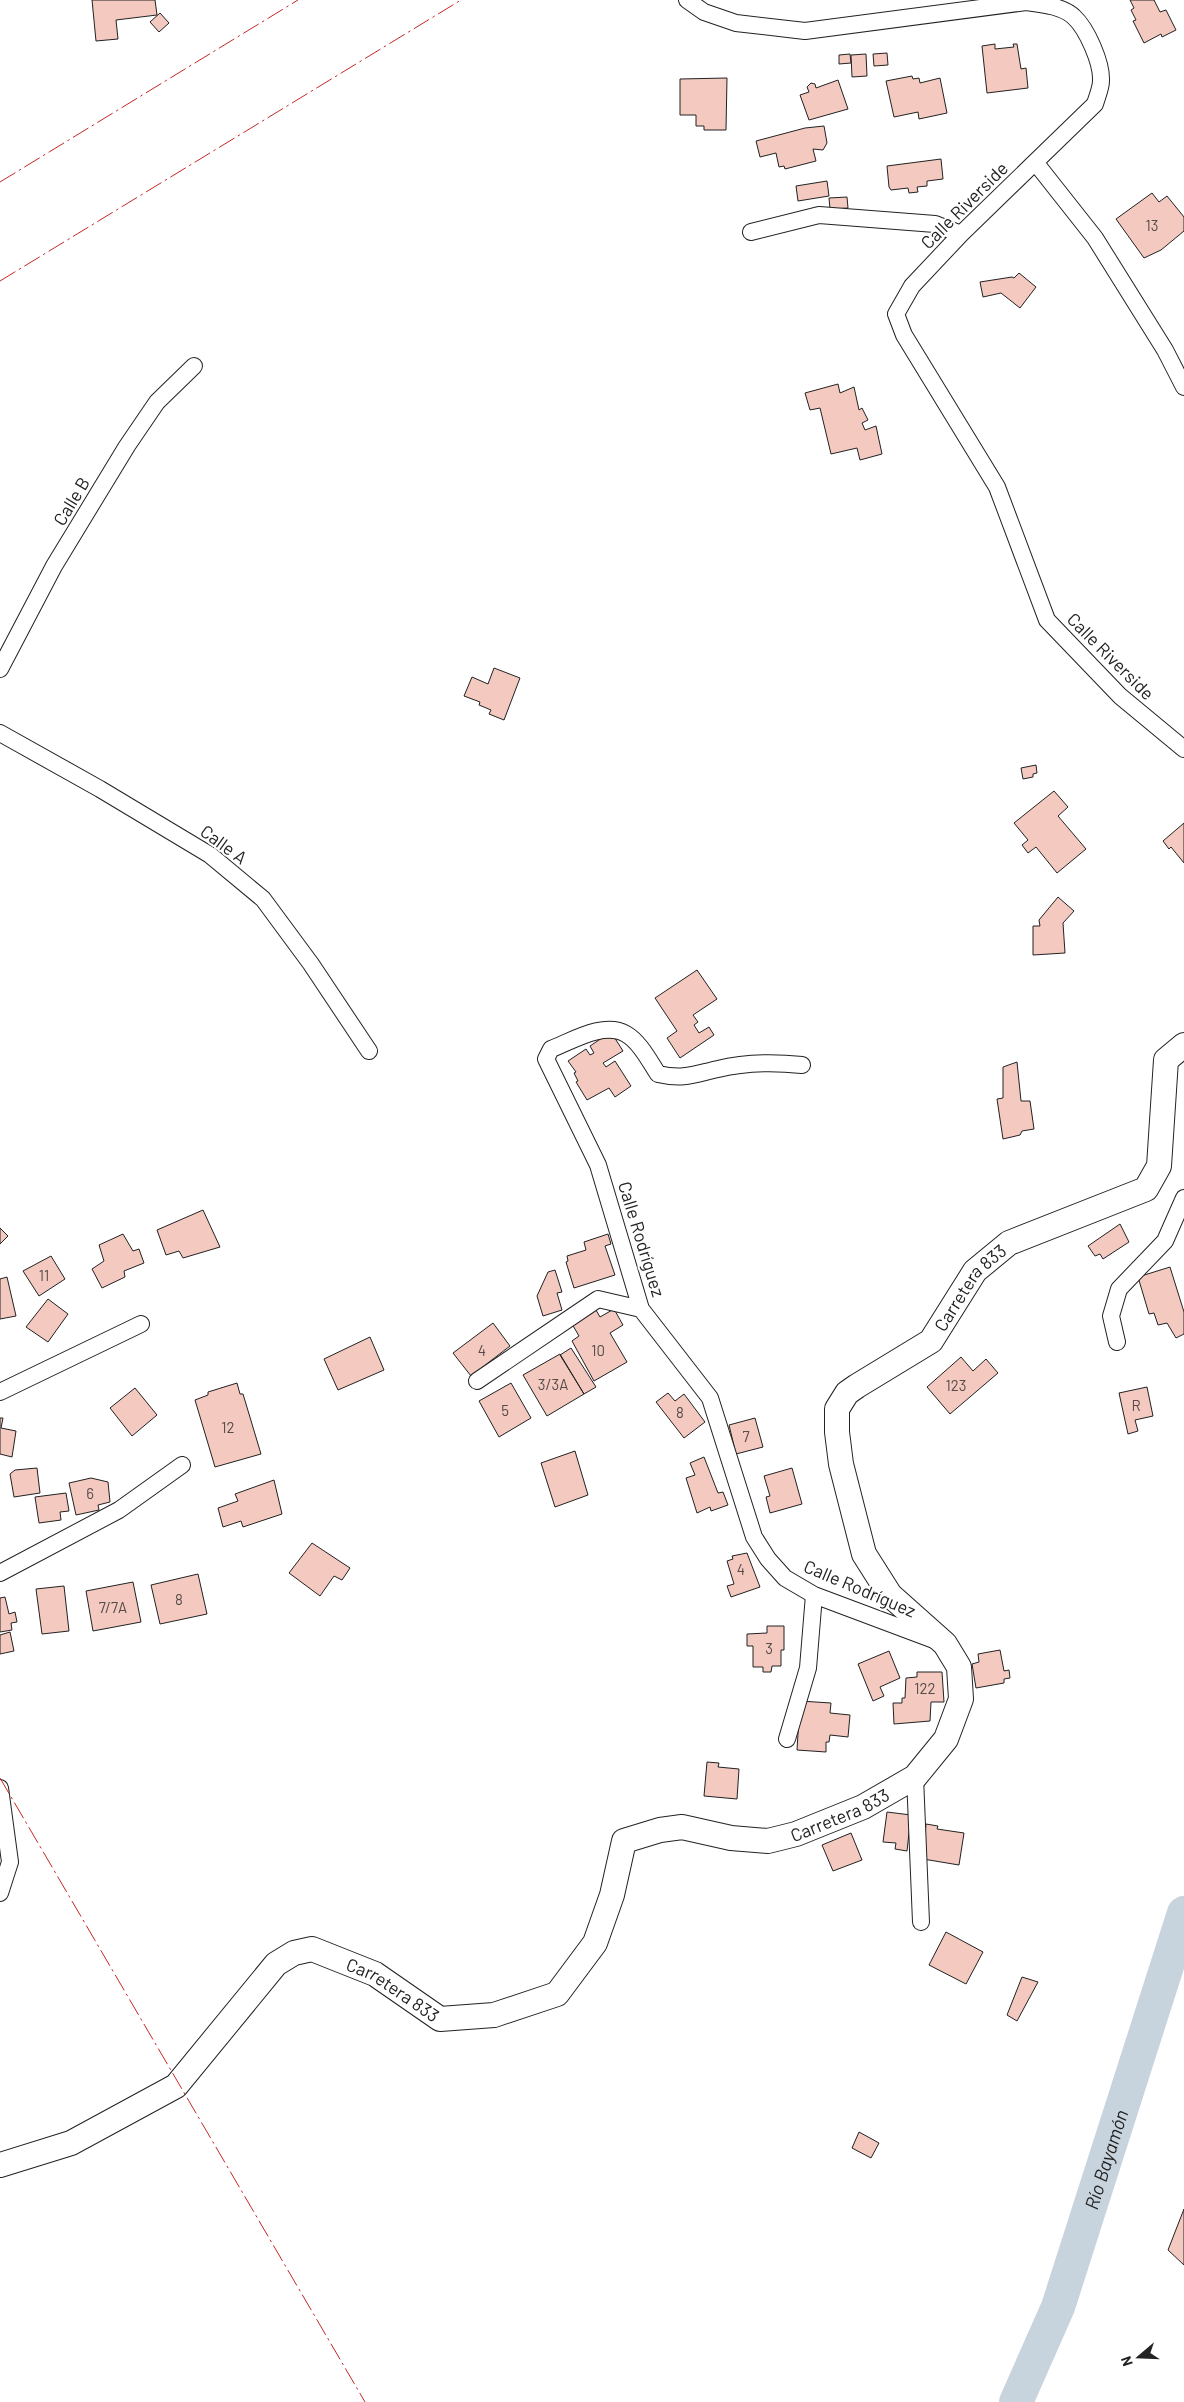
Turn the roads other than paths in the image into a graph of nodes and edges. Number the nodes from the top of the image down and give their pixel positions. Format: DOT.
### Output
graph roads {
  1 [pos="687,0"];
  2 [pos="1035,162"];
  3 [pos="751,232"];
  4 [pos="961,234"];
  5 [pos="194,366"];
  6 [pos="1184,387"];
  7 [pos="0,669"];
  8 [pos="0,733"];
  9 [pos="1184,749"];
  10 [pos="1184,1045"];
  11 [pos="368,1051"];
  12 [pos="802,1065"];
  13 [pos="1184,1198"];
  14 [pos="641,1309"];
  15 [pos="140,1324"];
  16 [pos="1117,1342"];
  17 [pos="477,1381"];
  18 [pos="0,1392"];
  19 [pos="182,1464"];
  20 [pos="0,1573"];
  21 [pos="814,1595"];
  22 [pos="945,1644"];
  23 [pos="787,1739"];
  24 [pos="915,1777"];
  25 [pos="0,1788"];
  26 [pos="0,1893"];
  27 [pos="921,1922"];
  28 [pos="0,2165"];
  1 -- 2 [label="street, Calle Riverside"];
  2 -- 4 [label="street, Calle Riverside"];
  2 -- 6 [label="street"];
  3 -- 4 [label="street"];
  4 -- 9 [label="street, Calle Riverside"];
  5 -- 7 [label="street, Calle B"];
  8 -- 11 [label="street, Calle A"];
  10 -- 22 [label="street, Carretera 833"];
  12 -- 14 [label="street, Calle Rodríguez"];
  13 -- 16 [label="street"];
  14 -- 17 [label="street"];
  14 -- 21 [label="street, Calle Rodríguez"];
  15 -- 18 [label="street"];
  19 -- 20 [label="street"];
  21 -- 22 [label="street, Calle Rodríguez"];
  21 -- 23 [label="street"];
  22 -- 24 [label="street, Carretera 833"];
  24 -- 27 [label="street"];
  24 -- 28 [label="street, Carretera 833"];
  25 -- 26 [label="street"];
}
